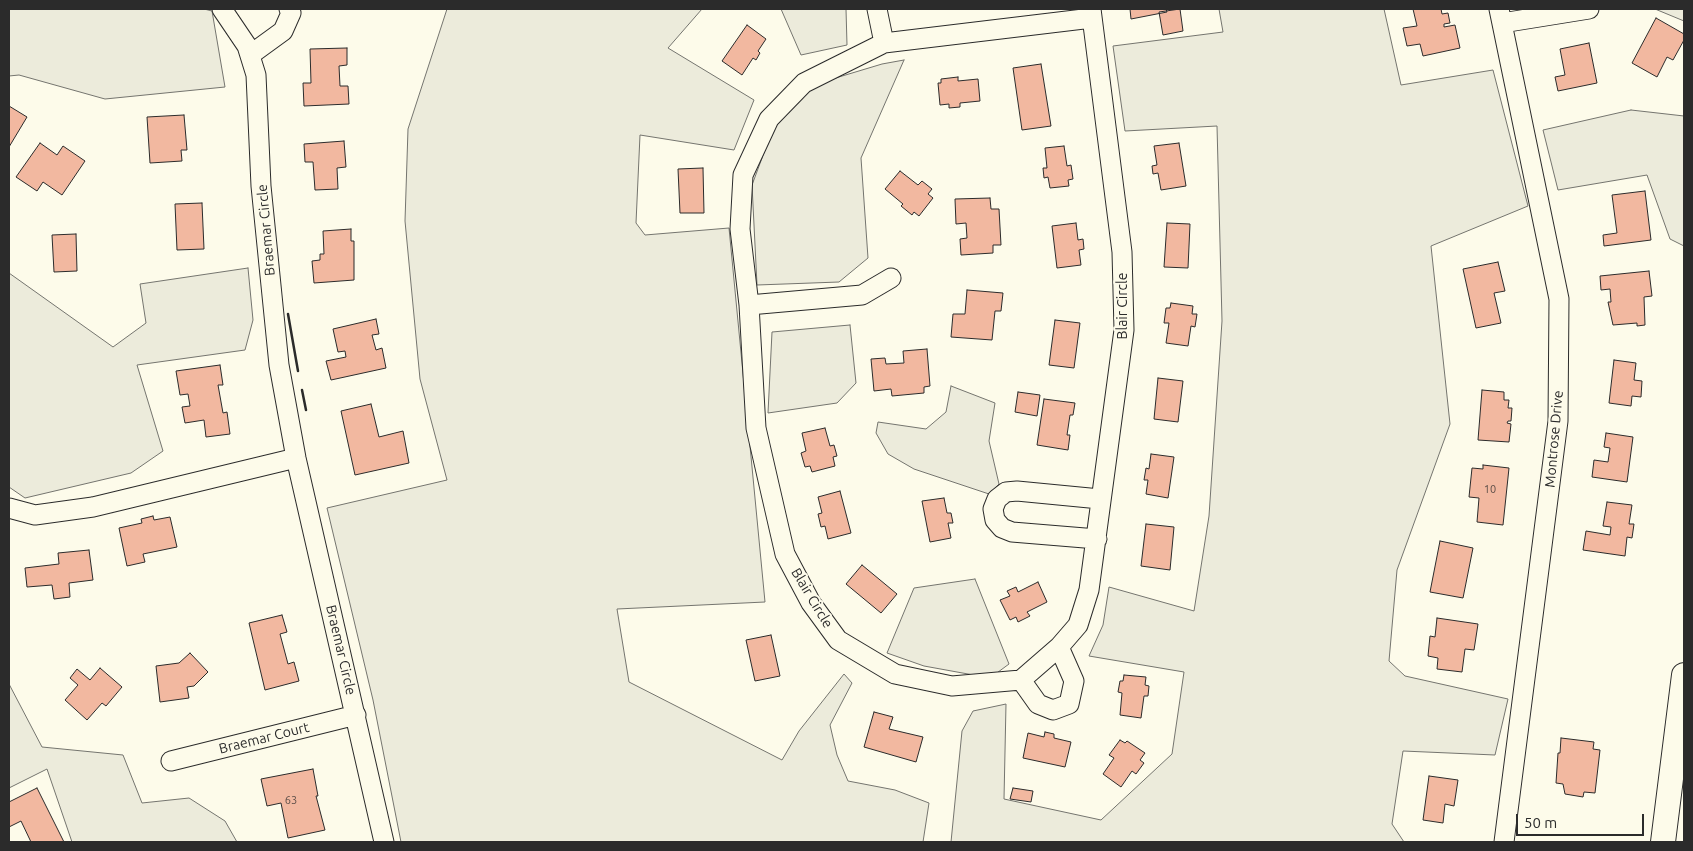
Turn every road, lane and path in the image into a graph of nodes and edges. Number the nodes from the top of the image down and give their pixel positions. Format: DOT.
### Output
graph roads {
  1 [pos="223,9"];
  2 [pos="289,9"];
  3 [pos="877,9"];
  4 [pos="1589,9"];
  5 [pos="1091,14"];
  6 [pos="1500,16"];
  7 [pos="884,43"];
  8 [pos="250,55"];
  9 [pos="891,278"];
  10 [pos="749,305"];
  11 [pos="296,458"];
  12 [pos="1100,498"];
  13 [pos="9,508"];
  14 [pos="1096,540"];
  15 [pos="1059,647"];
  16 [pos="1684,675"];
  17 [pos="1021,680"];
  18 [pos="356,715"];
  19 [pos="171,761"];
  20 [pos="384,842"];
  21 [pos="1504,842"];
  22 [pos="1663,842"];
  1 -- 8 [label="street, Braemar Circle"];
  2 -- 8 [label="street"];
  3 -- 7 [label="street"];
  4 -- 6 [label="street"];
  5 -- 7 [label="street, Blair Circle"];
  5 -- 12 [label="street, Blair Circle"];
  6 -- 21 [label="street, Montrose Drive"];
  7 -- 10 [label="street, Blair Circle"];
  8 -- 11 [label="street, Braemar Circle"];
  9 -- 10 [label="street"];
  10 -- 17 [label="street, Blair Circle"];
  11 -- 13 [label="street"];
  11 -- 18 [label="street, Braemar Circle"];
  12 -- 14 [label="street, Blair Circle"];
  12 -- 14 [label="street"];
  14 -- 15 [label="street, Blair Circle"];
  15 -- 17 [label="street, Blair Circle"];
  15 -- 17 [label="street"];
  16 -- 22 [label="main road"];
  18 -- 19 [label="street, Braemar Court"];
  18 -- 20 [label="street, Braemar Circle"];
}
